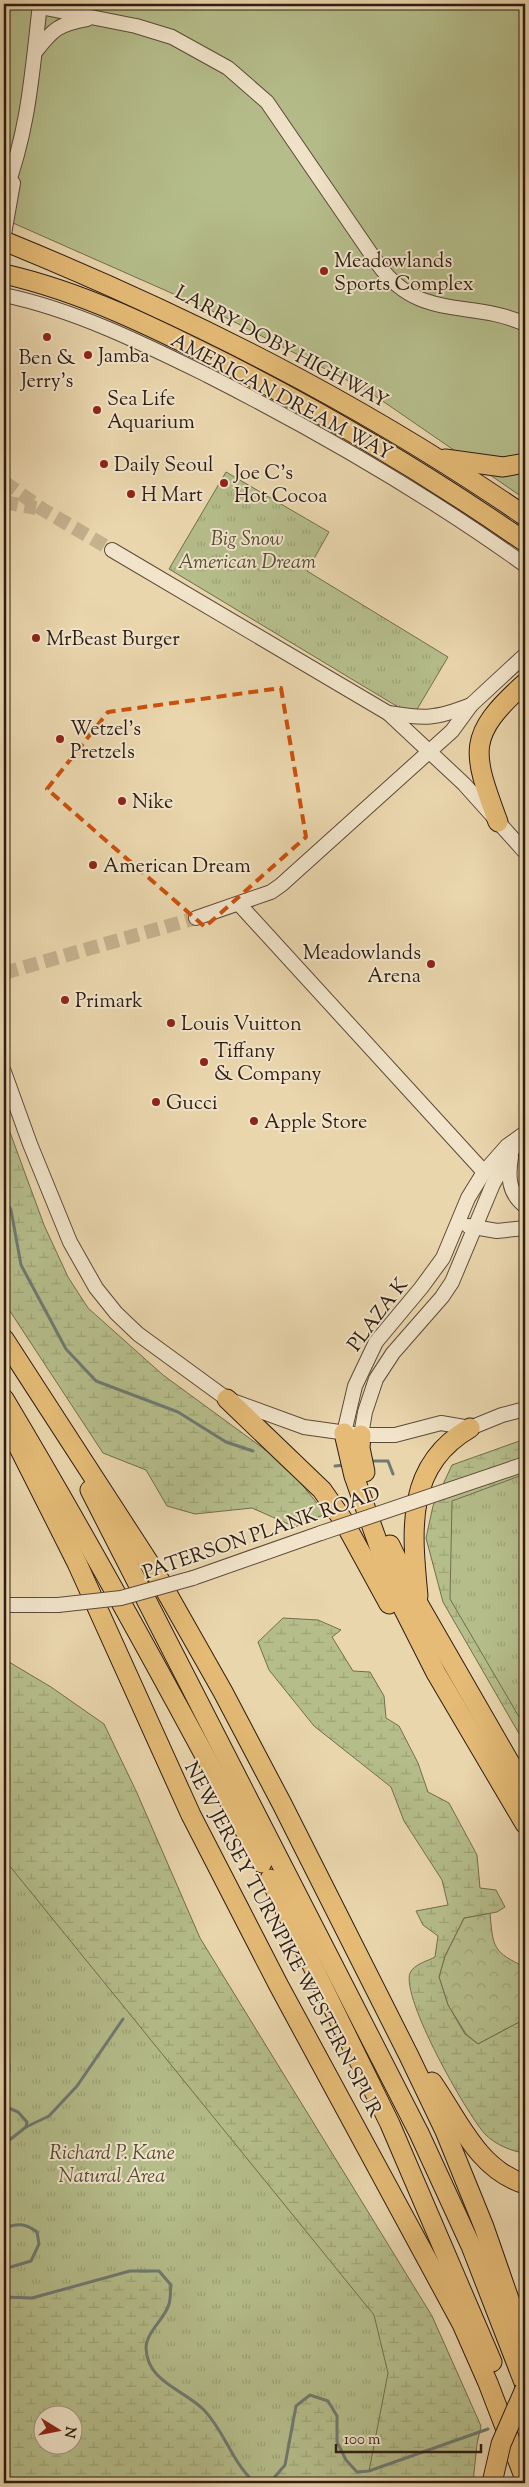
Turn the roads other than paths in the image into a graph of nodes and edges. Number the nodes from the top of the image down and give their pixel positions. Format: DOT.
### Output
graph roads {
  1 [pos="71,4"];
  2 [pos="40,6"];
  3 [pos="95,17"];
  4 [pos="36,52"];
  5 [pos="16,162"];
  6 [pos="4,195"];
  7 [pos="4,234"];
  8 [pos="4,241"];
  9 [pos="4,274"];
  10 [pos="4,295"];
  11 [pos="525,324"];
  12 [pos="438,458"];
  13 [pos="525,463"];
  14 [pos="525,516"];
  15 [pos="525,542"];
  16 [pos="112,550"];
  17 [pos="525,565"];
  18 [pos="525,655"];
  19 [pos="525,683"];
  20 [pos="471,705"];
  21 [pos="388,713"];
  22 [pos="429,751"];
  23 [pos="498,822"];
  24 [pos="525,852"];
  25 [pos="239,904"];
  26 [pos="196,918"];
  27 [pos="4,1072"];
  28 [pos="522,1136"];
  29 [pos="512,1153"];
  30 [pos="484,1172"];
  31 [pos="525,1206"];
  32 [pos="457,1224"];
  33 [pos="475,1227"];
  34 [pos="525,1228"];
  35 [pos="4,1339"];
  36 [pos="4,1399"];
  37 [pos="227,1399"];
  38 [pos="48,1406"];
  39 [pos="525,1409"];
  40 [pos="4,1418"];
  41 [pos="470,1428"];
  42 [pos="353,1443"];
  43 [pos="525,1464"];
  44 [pos="360,1475"];
  45 [pos="4,1605"];
  46 [pos="419,1605"];
  47 [pos="436,1673"];
  48 [pos="525,1789"];
  49 [pos="525,1824"];
  50 [pos="396,2030"];
  51 [pos="525,2184"];
  52 [pos="525,2345"];
  53 [pos="525,2385"];
  54 [pos="525,2389"];
  55 [pos="525,2470"];
  56 [pos="525,2479"];
  57 [pos="492,2483"];
  1 -- 3 [label="street"];
  2 -- 3 [label="street"];
  2 -- 4 [label="street"];
  3 -- 4 [label="street"];
  3 -- 11 [label="street"];
  4 -- 5 [label="street"];
  5 -- 6 [label="street"];
  5 -- 7 [label="street"];
  8 -- 12 [label="highway, LARRY DOBY HIGHWAY"];
  9 -- 15 [label="highway, LARRY DOBY HIGHWAY"];
  10 -- 17 [label="street, AMERICAN DREAM WAY"];
  12 -- 13 [label="highway"];
  12 -- 14 [label="highway, LARRY DOBY HIGHWAY"];
  16 -- 21 [label="street"];
  18 -- 20 [label="street"];
  19 -- 23 [label="highway"];
  20 -- 21 [label="street"];
  20 -- 22 [label="street"];
  21 -- 22 [label="street"];
  22 -- 23 [label="street"];
  22 -- 25 [label="street"];
  23 -- 24 [label="street"];
  25 -- 26 [label="street"];
  25 -- 30 [label="street"];
  27 -- 37 [label="street"];
  28 -- 29 [label="street"];
  28 -- 30 [label="street, PLAZA K"];
  29 -- 31 [label="street"];
  29 -- 33 [label="street, PLAZA K"];
  30 -- 32 [label="street, PLAZA K"];
  32 -- 33 [label="street"];
  32 -- 42 [label="street, PLAZA K"];
  33 -- 34 [label="street"];
  33 -- 42 [label="street, PLAZA K"];
  35 -- 38 [label="highway"];
  36 -- 55 [label="highway"];
  37 -- 42 [label="street"];
  37 -- 47 [label="highway"];
  38 -- 50 [label="highway"];
  38 -- 53 [label="highway"];
  39 -- 41 [label="street"];
  40 -- 56 [label="highway, NEW JERSEY TURNPIKE WESTERN SPUR"];
  41 -- 42 [label="street"];
  41 -- 46 [label="highway"];
  42 -- 44 [label="highway"];
  43 -- 45 [label="street, PATERSON PLANK ROAD, bridge"];
  44 -- 46 [label="highway"];
  44 -- 47 [label="highway"];
  46 -- 48 [label="highway"];
  47 -- 49 [label="highway"];
  50 -- 51 [label="highway"];
  50 -- 52 [label="highway"];
  54 -- 57 [label="highway, bridge"];
}
